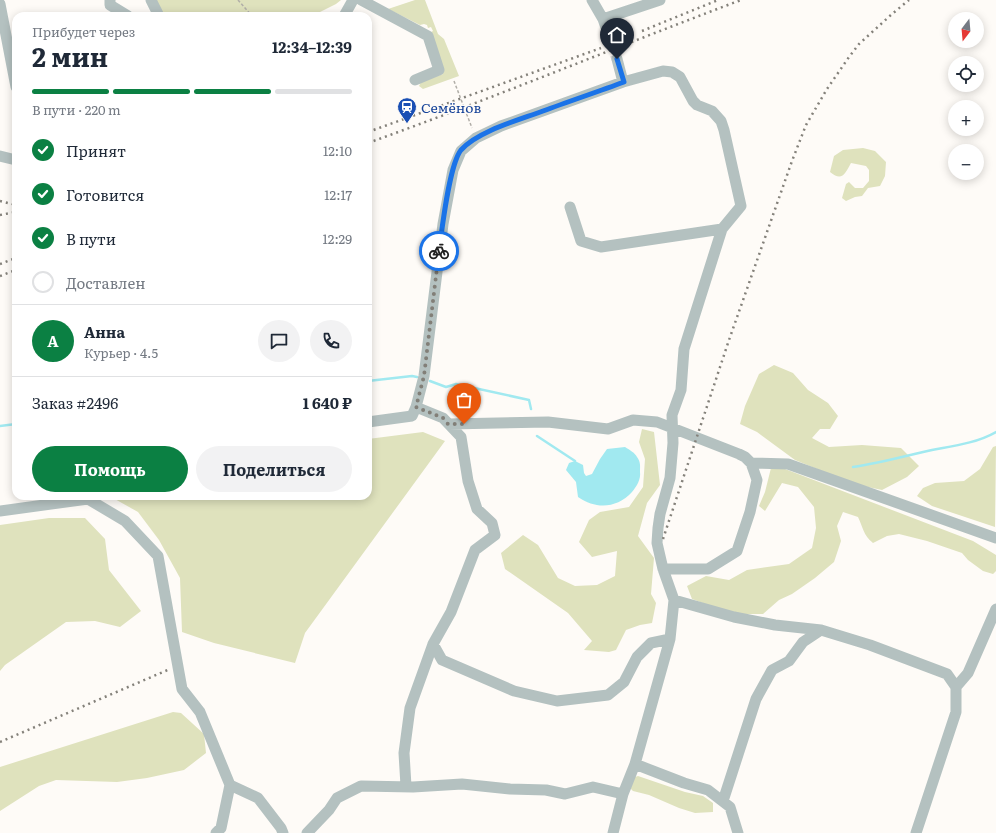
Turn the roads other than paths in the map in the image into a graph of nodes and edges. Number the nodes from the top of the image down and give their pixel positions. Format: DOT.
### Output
graph roads {
  1 [pos="110,0"];
  2 [pos="151,0"];
  3 [pos="353,0"];
  4 [pos="361,0"];
  5 [pos="592,0"];
  6 [pos="660,0"];
  7 [pos="0,4"];
  8 [pos="121,12"];
  9 [pos="157,12"];
  10 [pos="346,12"];
  11 [pos="603,19"];
  12 [pos="610,39"];
  13 [pos="617,59"];
  14 [pos="12,66"];
  15 [pos="416,80"];
  16 [pos="624,82"];
  17 [pos="0,156"];
  18 [pos="12,159"];
  19 [pos="570,207"];
  20 [pos="722,229"];
  21 [pos="416,407"];
  22 [pos="372,421"];
  23 [pos="448,424"];
  24 [pos="673,429"];
  25 [pos="751,463"];
  26 [pos="70,500"];
  27 [pos="94,500"];
  28 [pos="0,511"];
  29 [pos="996,538"];
  30 [pos="663,569"];
  31 [pos="674,600"];
  32 [pos="996,609"];
  33 [pos="821,630"];
  34 [pos="670,639"];
  35 [pos="432,644"];
  36 [pos="956,687"];
  37 [pos="635,764"];
  38 [pos="230,785"];
  39 [pos="406,786"];
  40 [pos="623,794"];
  41 [pos="722,801"];
  42 [pos="216,833"];
  43 [pos="283,833"];
  44 [pos="307,833"];
  45 [pos="612,833"];
  46 [pos="738,833"];
  47 [pos="916,833"];
  1 -- 8 [label="street"];
  2 -- 9 [label="street"];
  3 -- 10 [label="street"];
  4 -- 15 [label="street"];
  5 -- 11 [label="street"];
  6 -- 11 [label="street"];
  7 -- 14 [label="street"];
  11 -- 12 [label="street"];
  13 -- 16 [label="street"];
  16 -- 20 [label="street"];
  16 -- 21 [label="street"];
  17 -- 18 [label="street"];
  19 -- 20 [label="street"];
  20 -- 24 [label="street"];
  21 -- 22 [label="street"];
  21 -- 23 [label="street"];
  23 -- 24 [label="street"];
  23 -- 35 [label="street"];
  24 -- 25 [label="street"];
  24 -- 30 [label="street"];
  25 -- 29 [label="street"];
  25 -- 30 [label="street"];
  26 -- 28 [label="street"];
  27 -- 38 [label="street"];
  30 -- 31 [label="street"];
  31 -- 33 [label="street"];
  31 -- 34 [label="street"];
  32 -- 36 [label="street"];
  33 -- 36 [label="street"];
  33 -- 41 [label="street"];
  34 -- 35 [label="street"];
  34 -- 37 [label="street"];
  35 -- 39 [label="street"];
  36 -- 47 [label="street"];
  37 -- 40 [label="street"];
  37 -- 41 [label="street"];
  38 -- 42 [label="street"];
  38 -- 43 [label="street"];
  39 -- 40 [label="street"];
  39 -- 44 [label="street"];
  40 -- 45 [label="street"];
  41 -- 46 [label="street"];
}
